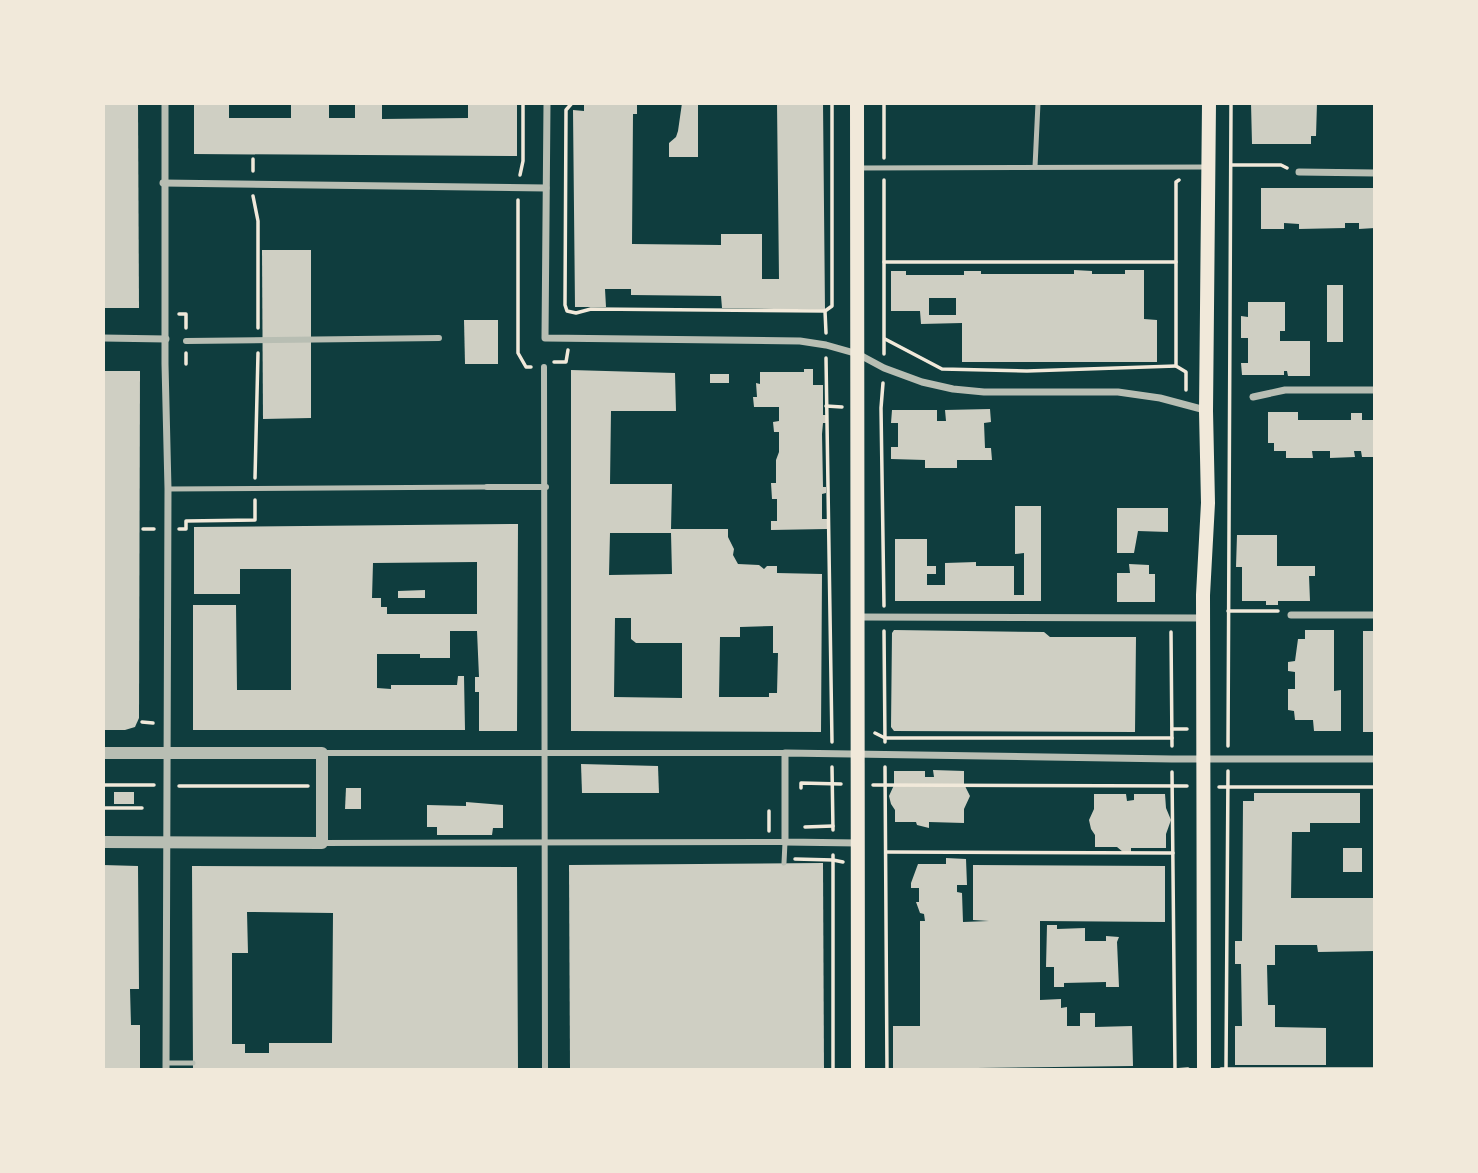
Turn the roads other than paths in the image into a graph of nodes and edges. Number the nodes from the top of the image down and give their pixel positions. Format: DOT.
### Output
graph roads {
  1 [pos="165,103"];
  2 [pos="547,103"];
  3 [pos="857,103"];
  4 [pos="1038,103"];
  5 [pos="1209,103"];
  6 [pos="1035,167"];
  7 [pos="1209,167"];
  8 [pos="857,168"];
  9 [pos="1299,173"];
  10 [pos="1375,173"];
  11 [pos="163,184"];
  12 [pos="546,188"];
  13 [pos="103,338"];
  14 [pos="439,338"];
  15 [pos="166,339"];
  16 [pos="186,341"];
  17 [pos="858,354"];
  18 [pos="544,367"];
  19 [pos="1375,390"];
  20 [pos="1253,397"];
  21 [pos="1206,411"];
  22 [pos="487,487"];
  23 [pos="546,487"];
  24 [pos="169,489"];
  25 [pos="1291,615"];
  26 [pos="1375,615"];
  27 [pos="859,617"];
  28 [pos="1203,618"];
  29 [pos="103,753"];
  30 [pos="166,753"];
  31 [pos="322,753"];
  32 [pos="546,753"];
  33 [pos="785,753"];
  34 [pos="857,754"];
  35 [pos="1203,758"];
  36 [pos="1375,759"];
  37 [pos="103,842"];
  38 [pos="166,842"];
  39 [pos="545,842"];
  40 [pos="785,842"];
  41 [pos="322,843"];
  42 [pos="858,843"];
  43 [pos="784,863"];
  44 [pos="193,1063"];
  45 [pos="166,1066"];
  46 [pos="545,1070"];
  47 [pos="858,1070"];
  48 [pos="1204,1070"];
  1 -- 11 [label="street"];
  2 -- 12 [label="street"];
  3 -- 8 [label="main road"];
  4 -- 6 [label="lane"];
  5 -- 7 [label="main road"];
  6 -- 7 [label="lane"];
  6 -- 8 [label="lane"];
  7 -- 21 [label="main road"];
  8 -- 17 [label="main road"];
  9 -- 10 [label="street"];
  11 -- 12 [label="street"];
  11 -- 15 [label="street"];
  12 -- 17 [label="street"];
  13 -- 15 [label="street"];
  14 -- 16 [label="street"];
  15 -- 24 [label="street"];
  17 -- 21 [label="street"];
  17 -- 27 [label="main road"];
  18 -- 23 [label="street"];
  19 -- 20 [label="street"];
  21 -- 28 [label="main road"];
  22 -- 23 [label="street"];
  22 -- 24 [label="lane"];
  23 -- 32 [label="street"];
  24 -- 30 [label="street"];
  25 -- 26 [label="street"];
  27 -- 28 [label="street"];
  27 -- 34 [label="main road"];
  28 -- 35 [label="main road"];
  29 -- 30 [label="street"];
  30 -- 31 [label="street"];
  30 -- 38 [label="street"];
  31 -- 32 [label="street"];
  31 -- 41 [label="street"];
  32 -- 33 [label="street"];
  32 -- 39 [label="street"];
  33 -- 34 [label="street"];
  33 -- 40 [label="street"];
  34 -- 35 [label="street"];
  34 -- 42 [label="main road"];
  35 -- 36 [label="street"];
  35 -- 48 [label="main road"];
  37 -- 38 [label="street"];
  38 -- 41 [label="street"];
  38 -- 45 [label="street"];
  39 -- 40 [label="street"];
  39 -- 41 [label="street"];
  39 -- 46 [label="street"];
  40 -- 42 [label="street"];
  40 -- 43 [label="lane"];
  42 -- 47 [label="main road"];
  44 -- 45 [label="lane"];
}
